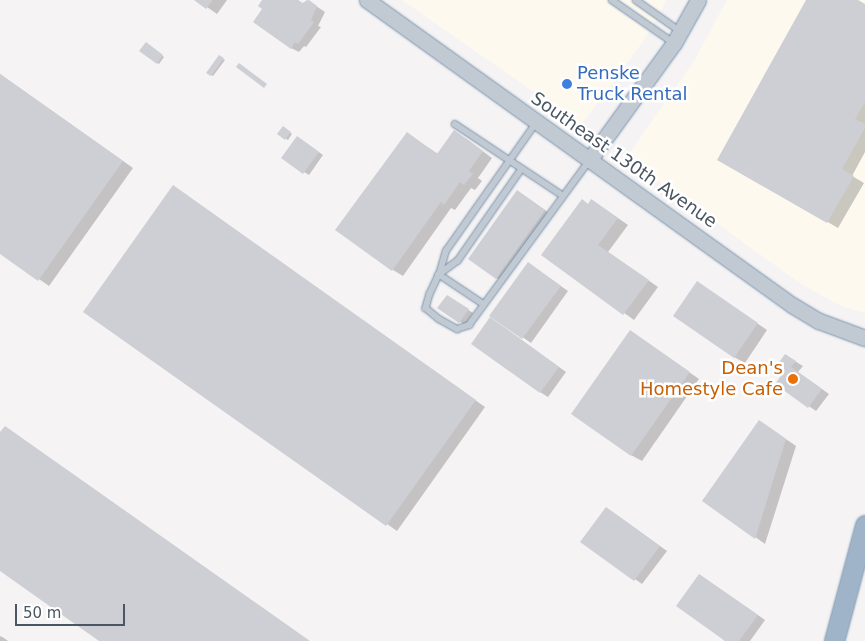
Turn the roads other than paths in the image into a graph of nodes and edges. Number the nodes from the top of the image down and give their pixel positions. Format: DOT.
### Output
graph roads {
  1 [pos="367,0"];
  2 [pos="612,0"];
  3 [pos="636,0"];
  4 [pos="698,0"];
  5 [pos="677,37"];
  6 [pos="537,121"];
  7 [pos="454,124"];
  8 [pos="590,159"];
  9 [pos="509,161"];
  10 [pos="522,169"];
  11 [pos="562,195"];
  12 [pos="439,275"];
  13 [pos="484,305"];
  14 [pos="865,338"];
  15 [pos="865,525"];
  16 [pos="834,641"];
  1 -- 6 [label="street, Southeast 130th Avenue"];
  2 -- 5 [label="lane"];
  3 -- 5 [label="lane"];
  4 -- 5 [label="street"];
  5 -- 8 [label="street"];
  6 -- 8 [label="street, Southeast 130th Avenue"];
  6 -- 9 [label="lane"];
  7 -- 9 [label="lane"];
  8 -- 11 [label="lane"];
  8 -- 14 [label="street, Southeast 130th Avenue"];
  9 -- 10 [label="lane"];
  9 -- 12 [label="lane"];
  10 -- 11 [label="lane"];
  10 -- 12 [label="lane"];
  11 -- 13 [label="lane"];
  12 -- 13 [label="lane"];
  12 -- 13 [label="lane"];
  15 -- 16 [label="highway"];
}
